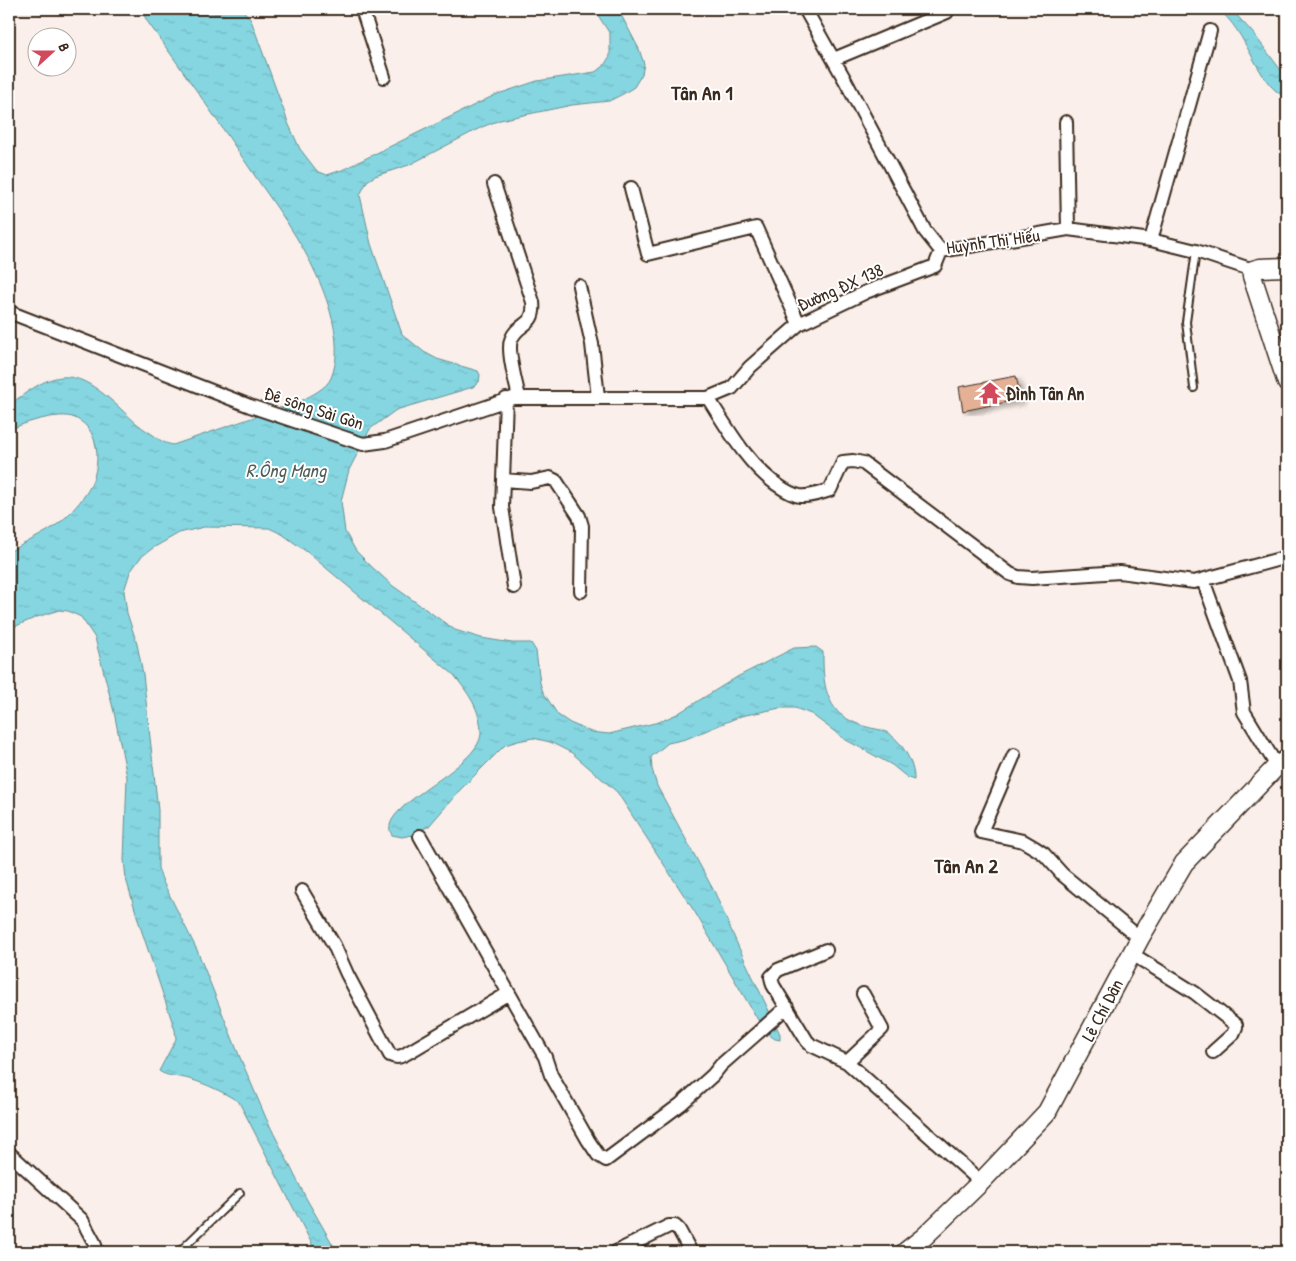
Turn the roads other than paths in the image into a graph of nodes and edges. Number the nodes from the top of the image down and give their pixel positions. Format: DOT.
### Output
graph roads {
  1 [pos="362,9"];
  2 [pos="805,9"];
  3 [pos="945,9"];
  4 [pos="1210,31"];
  5 [pos="834,59"];
  6 [pos="384,77"];
  7 [pos="1066,122"];
  8 [pos="494,184"];
  9 [pos="631,188"];
  10 [pos="1068,229"];
  11 [pos="1151,240"];
  12 [pos="941,251"];
  13 [pos="1196,251"];
  14 [pos="1287,267"];
  15 [pos="1253,270"];
  16 [pos="579,286"];
  17 [pos="9,312"];
  18 [pos="799,324"];
  19 [pos="1287,383"];
  20 [pos="1194,388"];
  21 [pos="598,397"];
  22 [pos="512,398"];
  23 [pos="708,398"];
  24 [pos="503,480"];
  25 [pos="1287,557"];
  26 [pos="1203,580"];
  27 [pos="514,587"];
  28 [pos="581,591"];
  29 [pos="1014,755"];
  30 [pos="1282,762"];
  31 [pos="420,836"];
  32 [pos="302,891"];
  33 [pos="1140,938"];
  34 [pos="826,950"];
  35 [pos="1132,954"];
  36 [pos="509,993"];
  37 [pos="863,994"];
  38 [pos="787,1007"];
  39 [pos="1213,1052"];
  40 [pos="847,1062"];
  41 [pos="9,1153"];
  42 [pos="981,1182"];
  43 [pos="240,1193"];
  44 [pos="97,1252"];
  45 [pos="179,1252"];
  46 [pos="616,1252"];
  47 [pos="691,1252"];
  48 [pos="904,1252"];
  1 -- 6 [label="street"];
  2 -- 5 [label="street, Huỳnh Thị Hiếu"];
  3 -- 5 [label="street"];
  4 -- 11 [label="street"];
  5 -- 12 [label="street, Huỳnh Thị Hiếu"];
  7 -- 10 [label="street"];
  8 -- 22 [label="street"];
  9 -- 18 [label="street"];
  10 -- 11 [label="street, Huỳnh Thị Hiếu"];
  10 -- 12 [label="street, Huỳnh Thị Hiếu"];
  11 -- 13 [label="street, Huỳnh Thị Hiếu"];
  12 -- 18 [label="street, Đường ĐX 138"];
  13 -- 15 [label="street, Huỳnh Thị Hiếu"];
  13 -- 20 [label="lane"];
  14 -- 15 [label="street, Huỳnh Thị Hiếu"];
  15 -- 19 [label="street"];
  16 -- 21 [label="street"];
  17 -- 22 [label="street, Đê sông Sài Gòn"];
  18 -- 23 [label="street, Đường ĐX 138"];
  21 -- 22 [label="street, Đê sông Sài Gòn"];
  21 -- 23 [label="street, Đê sông Sài Gòn"];
  22 -- 24 [label="street"];
  23 -- 26 [label="street"];
  24 -- 27 [label="street"];
  24 -- 28 [label="street"];
  25 -- 26 [label="street"];
  26 -- 30 [label="street"];
  29 -- 33 [label="street"];
  30 -- 33 [label="street, Lê Chí Dân"];
  31 -- 36 [label="street"];
  32 -- 36 [label="street"];
  33 -- 35 [label="street, Lê Chí Dân"];
  34 -- 38 [label="street"];
  35 -- 39 [label="street"];
  35 -- 42 [label="street, Lê Chí Dân"];
  36 -- 38 [label="street"];
  37 -- 40 [label="street"];
  38 -- 40 [label="street"];
  40 -- 42 [label="street"];
  41 -- 44 [label="street"];
  42 -- 48 [label="street, Lê Chí Dân"];
  43 -- 45 [label="lane"];
  46 -- 47 [label="street"];
}
